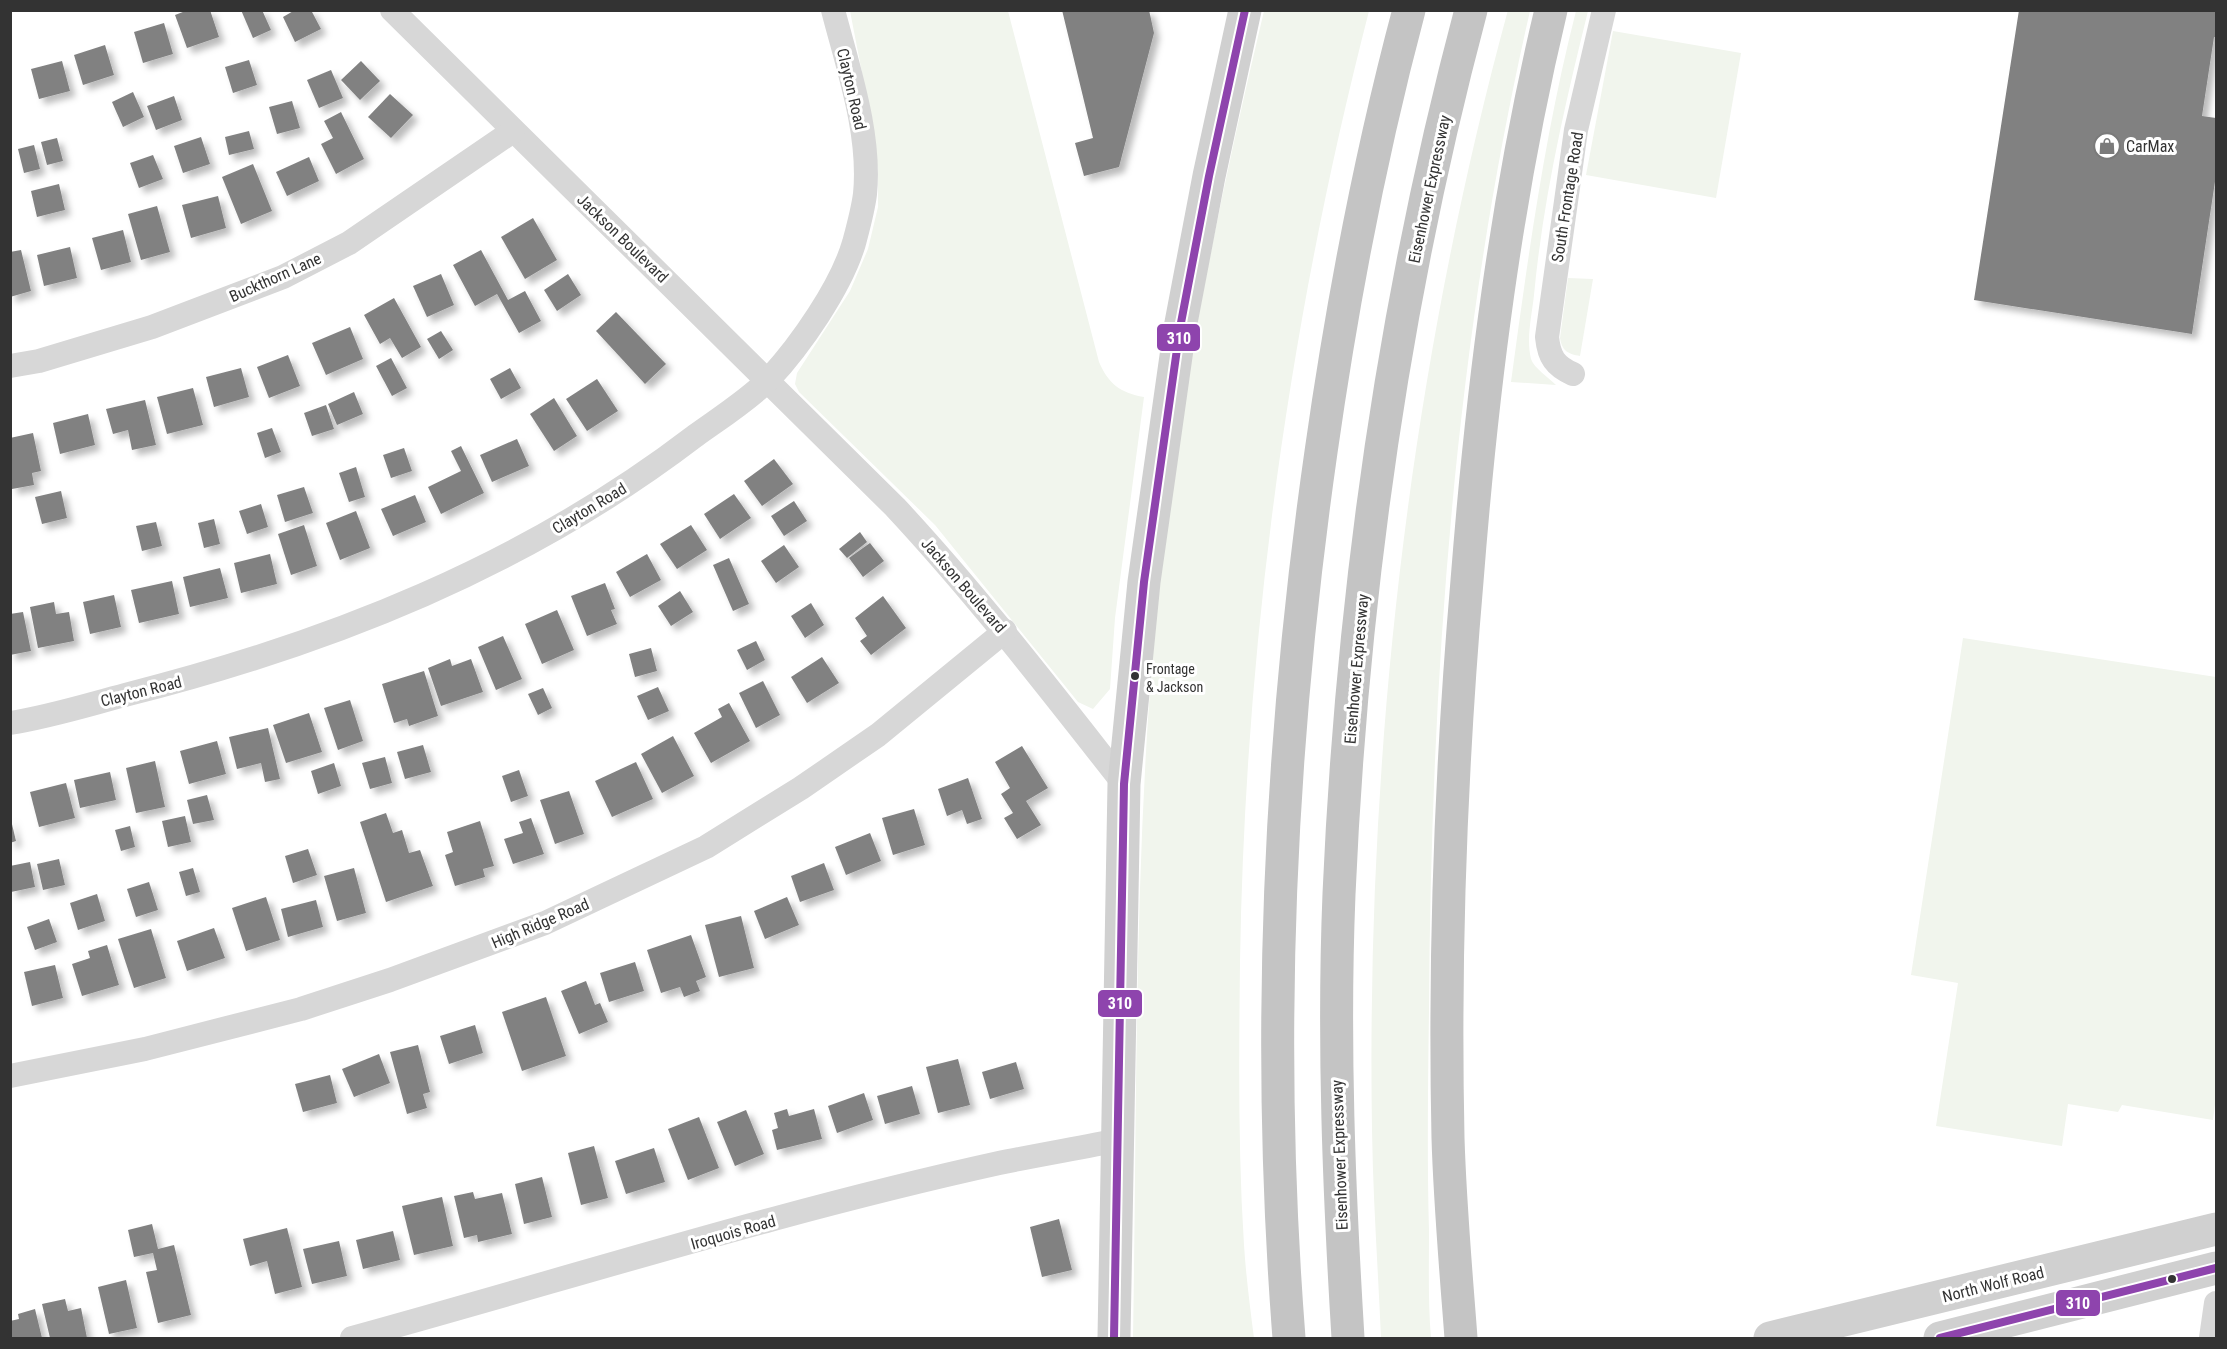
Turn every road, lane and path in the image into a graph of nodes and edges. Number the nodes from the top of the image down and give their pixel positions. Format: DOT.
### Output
graph roads {
  1 [pos="392,10"];
  2 [pos="833,10"];
  3 [pos="1245,10"];
  4 [pos="1409,10"];
  5 [pos="1471,10"];
  6 [pos="1551,10"];
  7 [pos="1604,10"];
  8 [pos="513,131"];
  9 [pos="10,366"];
  10 [pos="1573,374"];
  11 [pos="768,381"];
  12 [pos="1005,632"];
  13 [pos="10,723"];
  14 [pos="1124,784"];
  15 [pos="10,1076"];
  16 [pos="1119,1140"];
  17 [pos="2213,1238"];
  18 [pos="2217,1268"];
  19 [pos="2217,1303"];
  20 [pos="352,1338"];
  21 [pos="1114,1338"];
  22 [pos="1289,1338"];
  23 [pos="1348,1338"];
  24 [pos="1461,1338"];
  25 [pos="1770,1338"];
  26 [pos="1940,1338"];
  27 [pos="2211,1338"];
  1 -- 8 [label="street, Jackson Boulevard"];
  2 -- 11 [label="street, Clayton Road"];
  3 -- 14 [label="main road"];
  4 -- 22 [label="highway"];
  5 -- 23 [label="highway, Eisenhower Expressway"];
  6 -- 24 [label="highway"];
  7 -- 10 [label="street, South Frontage Road"];
  8 -- 9 [label="street, Buckthorn Lane"];
  8 -- 11 [label="street, Jackson Boulevard"];
  11 -- 12 [label="street, Jackson Boulevard"];
  11 -- 13 [label="street, Clayton Road"];
  12 -- 14 [label="street, Jackson Boulevard"];
  12 -- 15 [label="street, High Ridge Road"];
  14 -- 16 [label="main road"];
  16 -- 20 [label="street, Iroquois Road"];
  16 -- 21 [label="main road"];
  17 -- 25 [label="main road, North Wolf Road"];
  18 -- 26 [label="main road"];
  19 -- 27 [label="street"];
}
